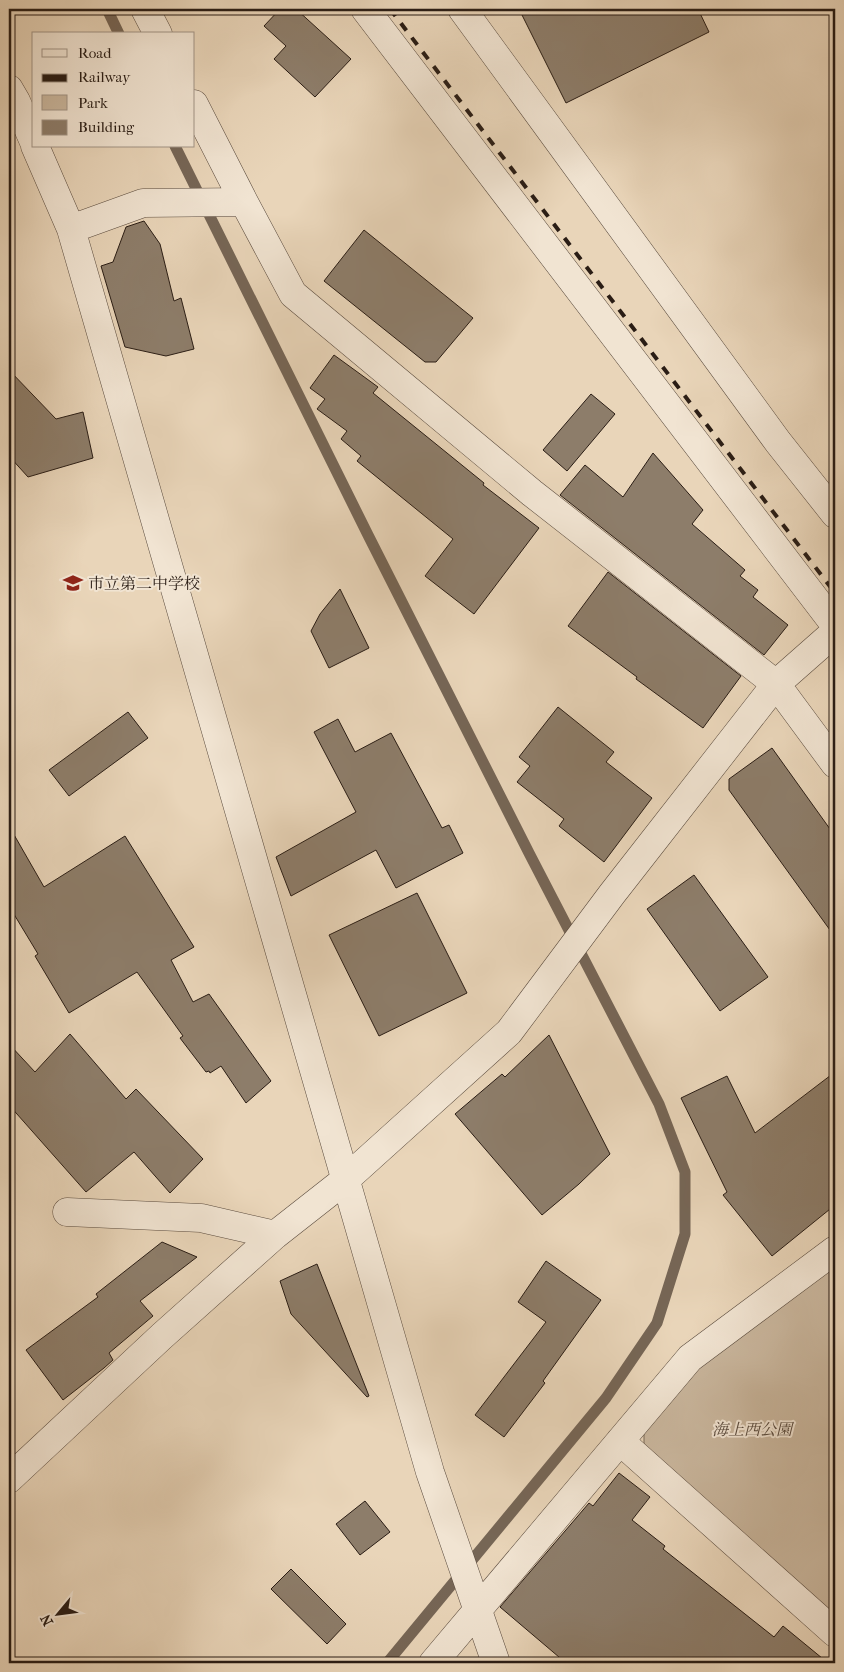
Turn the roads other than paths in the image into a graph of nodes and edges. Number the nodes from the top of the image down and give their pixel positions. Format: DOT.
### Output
graph roads {
  1 [pos="145,9"];
  2 [pos="365,9"];
  3 [pos="462,9"];
  4 [pos="157,32"];
  5 [pos="11,97"];
  6 [pos="195,106"];
  7 [pos="32,138"];
  8 [pos="37,148"];
  9 [pos="244,202"];
  10 [pos="71,229"];
  11 [pos="835,514"];
  12 [pos="835,625"];
  13 [pos="835,632"];
  14 [pos="776,684"];
  15 [pos="835,764"];
  16 [pos="345,1180"];
  17 [pos="67,1212"];
  18 [pos="275,1235"];
  19 [pos="835,1250"];
  20 [pos="620,1441"];
  21 [pos="9,1479"];
  22 [pos="477,1611"];
  23 [pos="835,1633"];
  24 [pos="433,1663"];
  25 [pos="496,1663"];
  1 -- 4 [label="street"];
  2 -- 12 [label="street"];
  3 -- 11 [label="street"];
  5 -- 7 [label="street"];
  6 -- 9 [label="street"];
  8 -- 10 [label="street"];
  9 -- 10 [label="street"];
  9 -- 14 [label="street"];
  10 -- 16 [label="street"];
  13 -- 14 [label="street"];
  14 -- 15 [label="street"];
  14 -- 16 [label="street"];
  16 -- 18 [label="street"];
  16 -- 22 [label="street"];
  17 -- 18 [label="street"];
  18 -- 21 [label="street"];
  19 -- 20 [label="street"];
  20 -- 22 [label="street"];
  20 -- 23 [label="street"];
  22 -- 24 [label="street"];
  22 -- 25 [label="street"];
}
